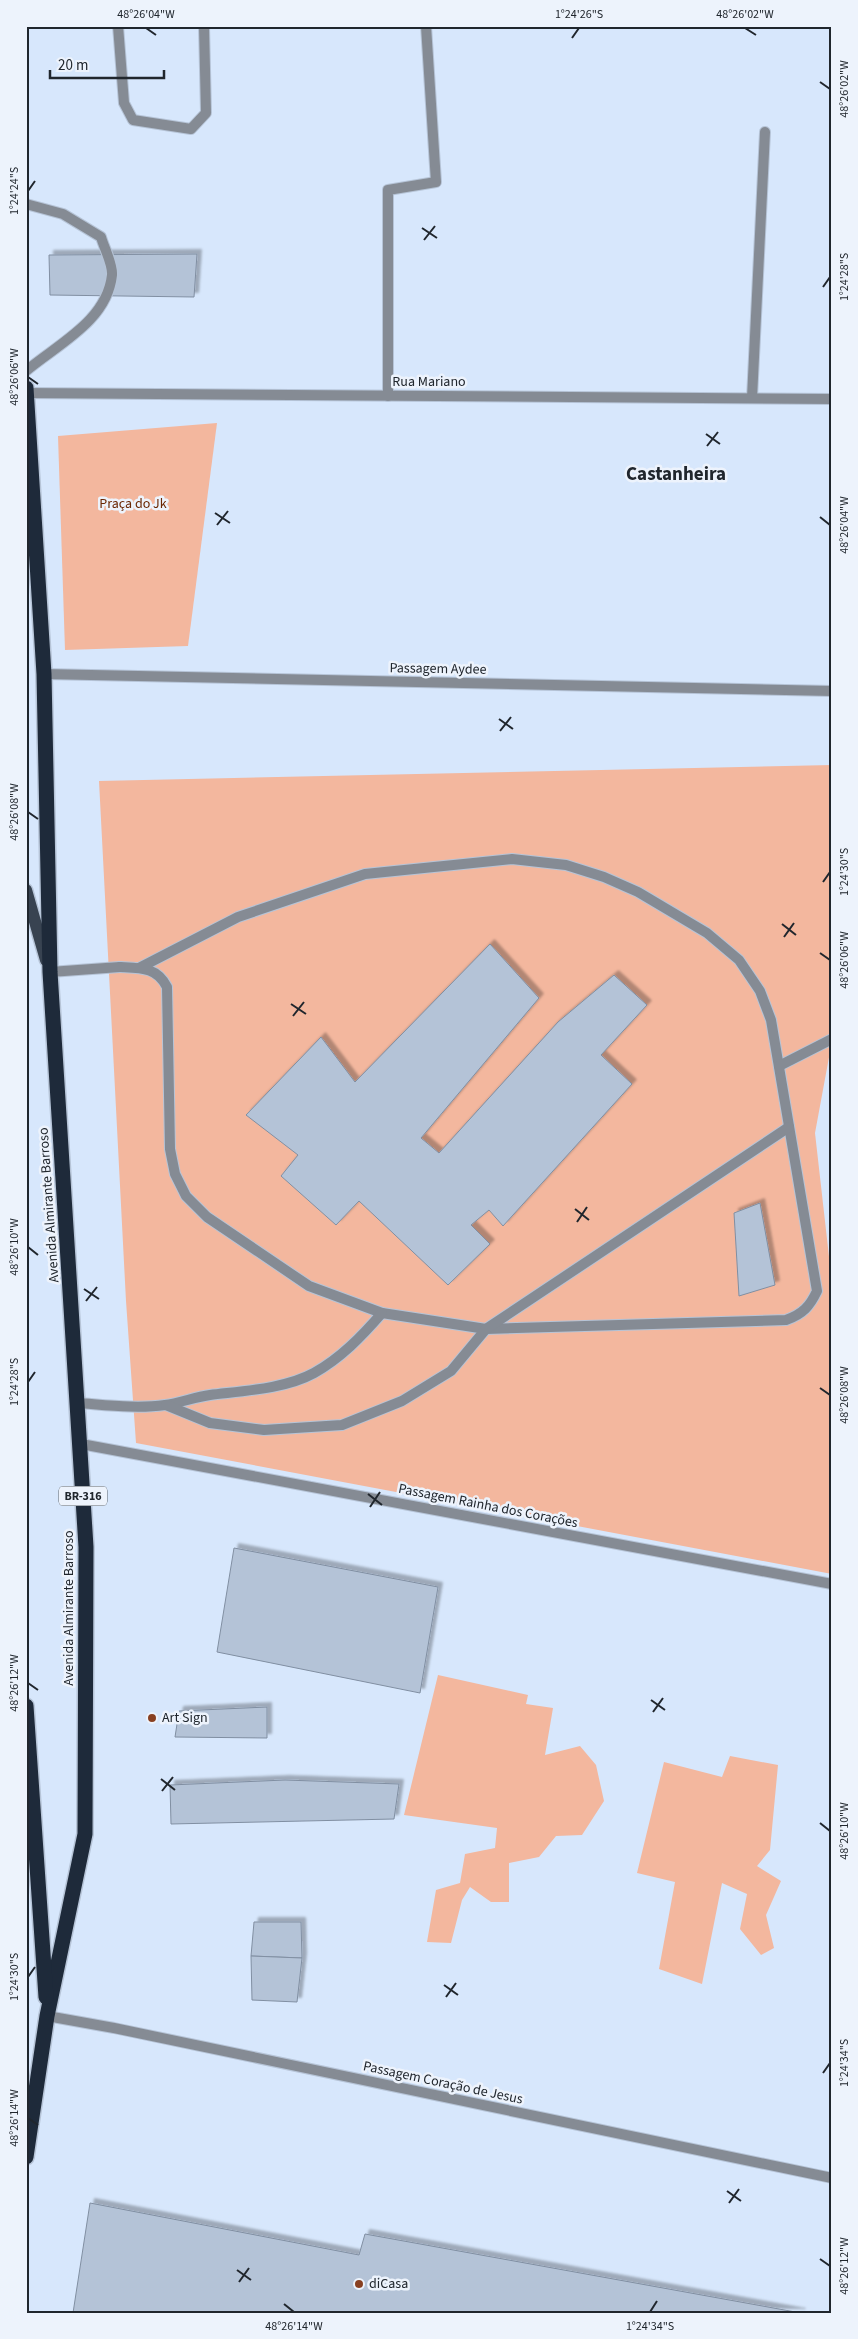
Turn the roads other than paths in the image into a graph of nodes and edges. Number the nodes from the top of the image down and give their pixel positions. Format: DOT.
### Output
graph roads {
  1 [pos="118,26"];
  2 [pos="204,26"];
  3 [pos="426,26"];
  4 [pos="765,132"];
  5 [pos="26,204"];
  6 [pos="26,371"];
  7 [pos="26,388"];
  8 [pos="27,393"];
  9 [pos="388,396"];
  10 [pos="752,398"];
  11 [pos="832,399"];
  12 [pos="44,674"];
  13 [pos="832,691"];
  14 [pos="26,890"];
  15 [pos="139,968"];
  16 [pos="50,972"];
  17 [pos="832,1039"];
  18 [pos="779,1066"];
  19 [pos="789,1127"];
  20 [pos="382,1312"];
  21 [pos="486,1329"];
  22 [pos="78,1403"];
  23 [pos="166,1405"];
  24 [pos="81,1444"];
  25 [pos="832,1584"];
  26 [pos="26,1706"];
  27 [pos="47,2016"];
  28 [pos="26,2157"];
  29 [pos="832,2178"];
  1 -- 2 [label="street"];
  3 -- 9 [label="street"];
  4 -- 10 [label="street"];
  5 -- 6 [label="street"];
  7 -- 8 [label="highway, Avenida Almirante Barroso / BR-316"];
  8 -- 9 [label="street, Rua Mariano"];
  8 -- 12 [label="highway, Avenida Almirante Barroso / BR-316"];
  9 -- 10 [label="street, Rua Mariano"];
  10 -- 11 [label="street, Rua Mariano"];
  12 -- 13 [label="street, Passagem Aydee"];
  12 -- 16 [label="highway, Avenida Almirante Barroso / BR-316"];
  14 -- 16 [label="main road"];
  15 -- 16 [label="street"];
  15 -- 18 [label="street"];
  15 -- 20 [label="street"];
  16 -- 22 [label="highway, Avenida Almirante Barroso / BR-316"];
  17 -- 18 [label="street"];
  18 -- 19 [label="street"];
  19 -- 21 [label="street"];
  19 -- 21 [label="street"];
  20 -- 21 [label="street"];
  20 -- 23 [label="street"];
  21 -- 23 [label="street"];
  22 -- 23 [label="street"];
  22 -- 24 [label="highway, Avenida Almirante Barroso / BR-316"];
  24 -- 25 [label="street, Passagem Rainha dos Corações"];
  24 -- 27 [label="highway, Avenida Almirante Barroso / BR-316"];
  26 -- 27 [label="highway, Avenida Almirante Barroso / BR-316"];
  27 -- 28 [label="highway, Avenida Almirante Barroso / BR-316"];
  27 -- 29 [label="street, Passagem Coração de Jesus"];
}
